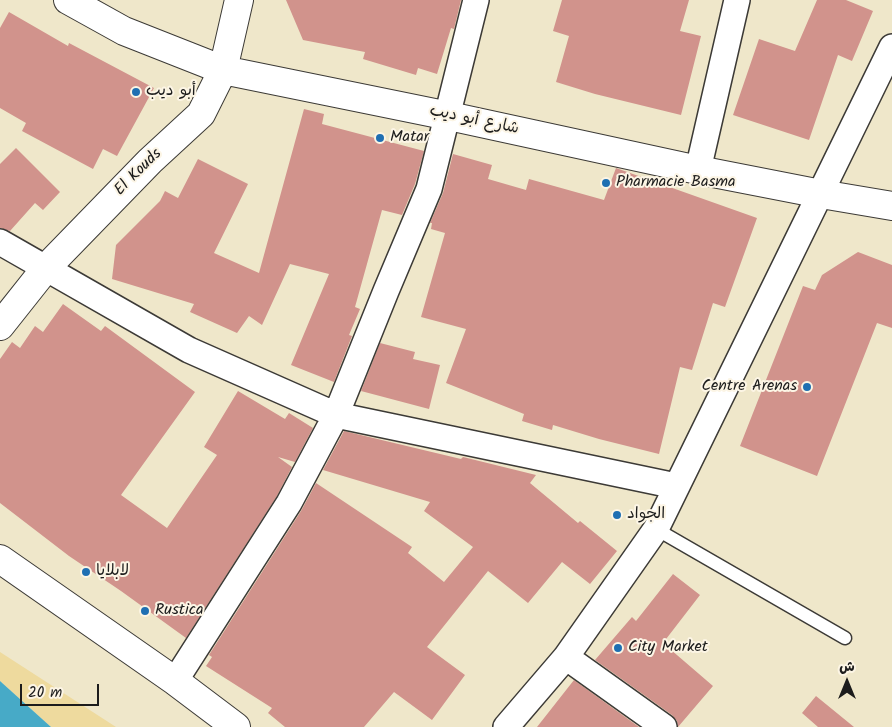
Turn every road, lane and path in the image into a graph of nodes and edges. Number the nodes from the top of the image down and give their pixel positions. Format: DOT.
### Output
graph roads {
  1 [pos="68,0"];
  2 [pos="239,0"];
  3 [pos="476,0"];
  4 [pos="737,0"];
  5 [pos="892,47"];
  6 [pos="223,70"];
  7 [pos="448,116"];
  8 [pos="698,170"];
  9 [pos="820,194"];
  10 [pos="892,206"];
  11 [pos="0,242"];
  12 [pos="46,268"];
  13 [pos="0,326"];
  14 [pos="336,415"];
  15 [pos="676,486"];
  16 [pos="656,530"];
  17 [pos="0,559"];
  18 [pos="845,638"];
  19 [pos="566,657"];
  20 [pos="175,681"];
  21 [pos="236,727"];
  22 [pos="506,727"];
  23 [pos="664,727"];
  1 -- 6 [label="main road, شارع أبو ديب"];
  2 -- 6 [label="main road, El Kouds"];
  3 -- 7 [label="street"];
  4 -- 8 [label="street"];
  5 -- 9 [label="street"];
  6 -- 7 [label="main road, شارع أبو ديب"];
  6 -- 12 [label="main road, El Kouds"];
  7 -- 8 [label="main road, شارع أبو ديب"];
  7 -- 14 [label="street"];
  8 -- 9 [label="main road, شارع أبو ديب"];
  9 -- 10 [label="main road, شارع أبو ديب"];
  9 -- 15 [label="street"];
  11 -- 12 [label="street"];
  12 -- 13 [label="main road, El Kouds"];
  12 -- 14 [label="street"];
  14 -- 15 [label="street"];
  14 -- 20 [label="street"];
  15 -- 16 [label="street"];
  16 -- 18 [label="lane"];
  16 -- 19 [label="street"];
  17 -- 20 [label="main road"];
  19 -- 22 [label="street"];
  19 -- 23 [label="street"];
  20 -- 21 [label="main road"];
}
